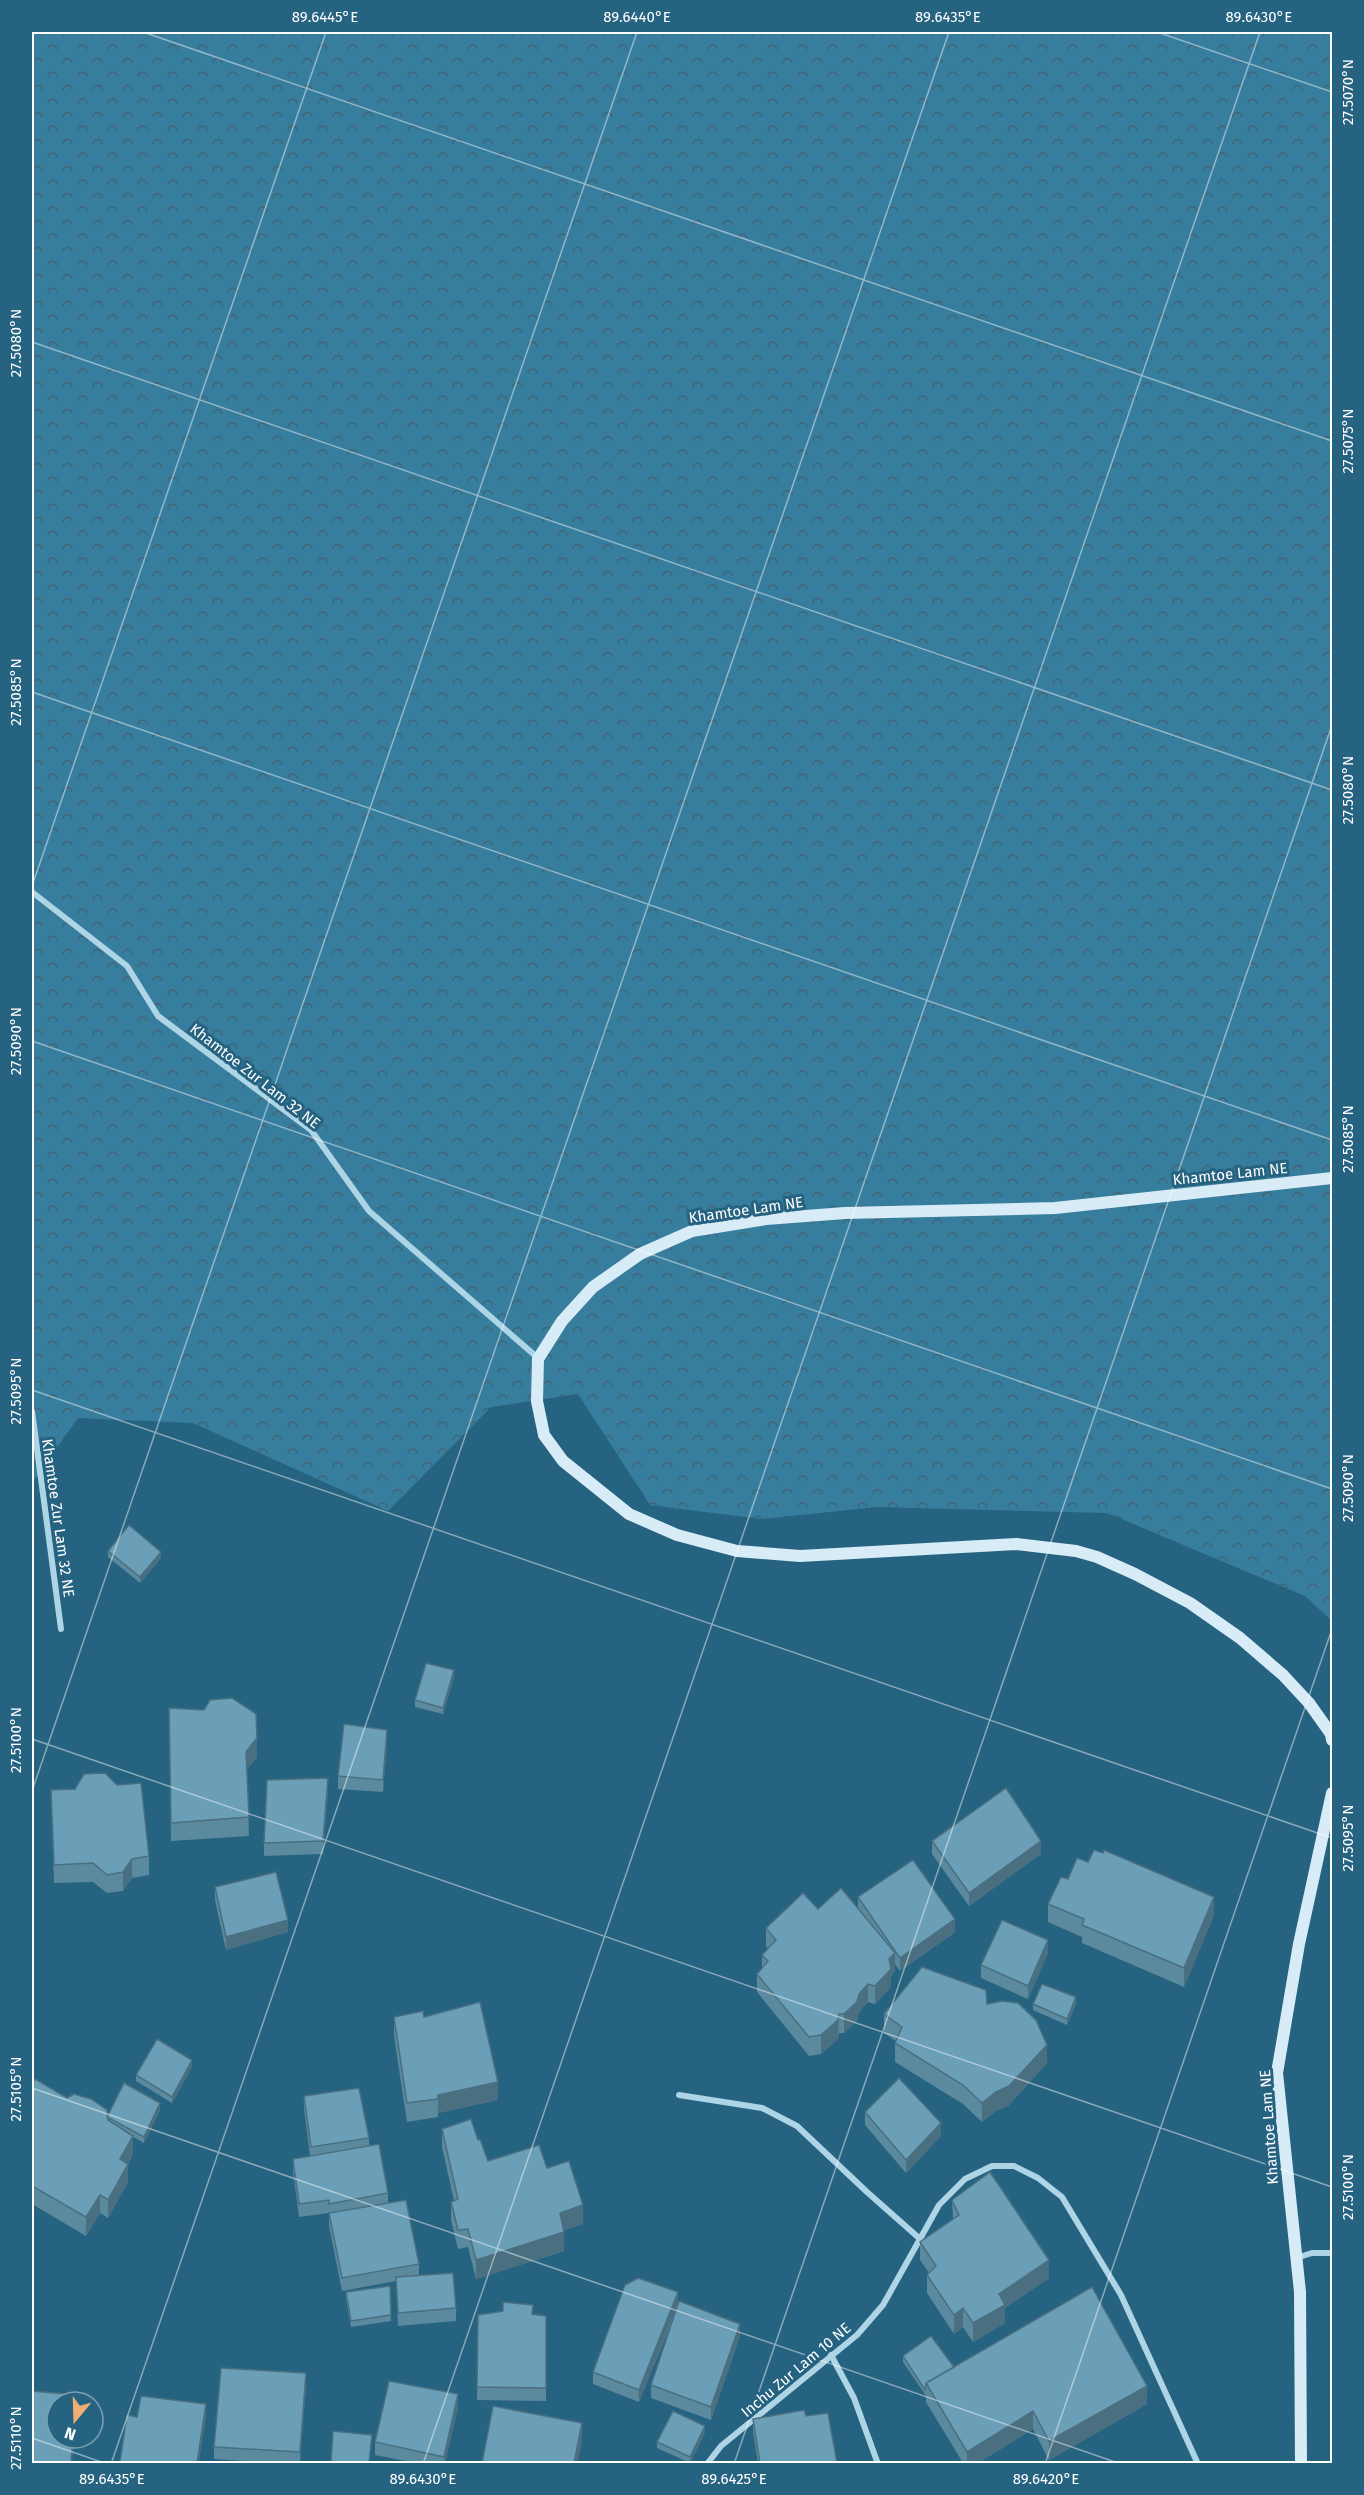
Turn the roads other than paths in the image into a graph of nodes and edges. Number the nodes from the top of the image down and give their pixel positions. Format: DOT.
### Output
graph roads {
  1 [pos="32,892"];
  2 [pos="1332,1178"];
  3 [pos="538,1359"];
  4 [pos="32,1411"];
  5 [pos="61,1629"];
  6 [pos="1332,1740"];
  7 [pos="1332,1792"];
  8 [pos="679,2095"];
  9 [pos="919,2238"];
  10 [pos="1332,2253"];
  11 [pos="1296,2258"];
  12 [pos="831,2355"];
  13 [pos="707,2463"];
  14 [pos="878,2463"];
  15 [pos="1198,2463"];
  16 [pos="1301,2463"];
  1 -- 3 [label="street, Khamtoe Zur Lam 32 NE"];
  2 -- 3 [label="main road, Khamtoe Lam NE"];
  3 -- 6 [label="main road"];
  4 -- 5 [label="street, Khamtoe Zur Lam 32 NE"];
  7 -- 11 [label="main road, Khamtoe Lam NE"];
  8 -- 9 [label="street"];
  9 -- 12 [label="street, Inchu Zur Lam 10 NE"];
  9 -- 15 [label="street, Inchu Zur Lam 10 NE"];
  10 -- 11 [label="street"];
  11 -- 16 [label="main road, Khamtoe Lam NE"];
  12 -- 13 [label="street, Inchu Zur Lam 10 NE"];
  12 -- 14 [label="street"];
}
